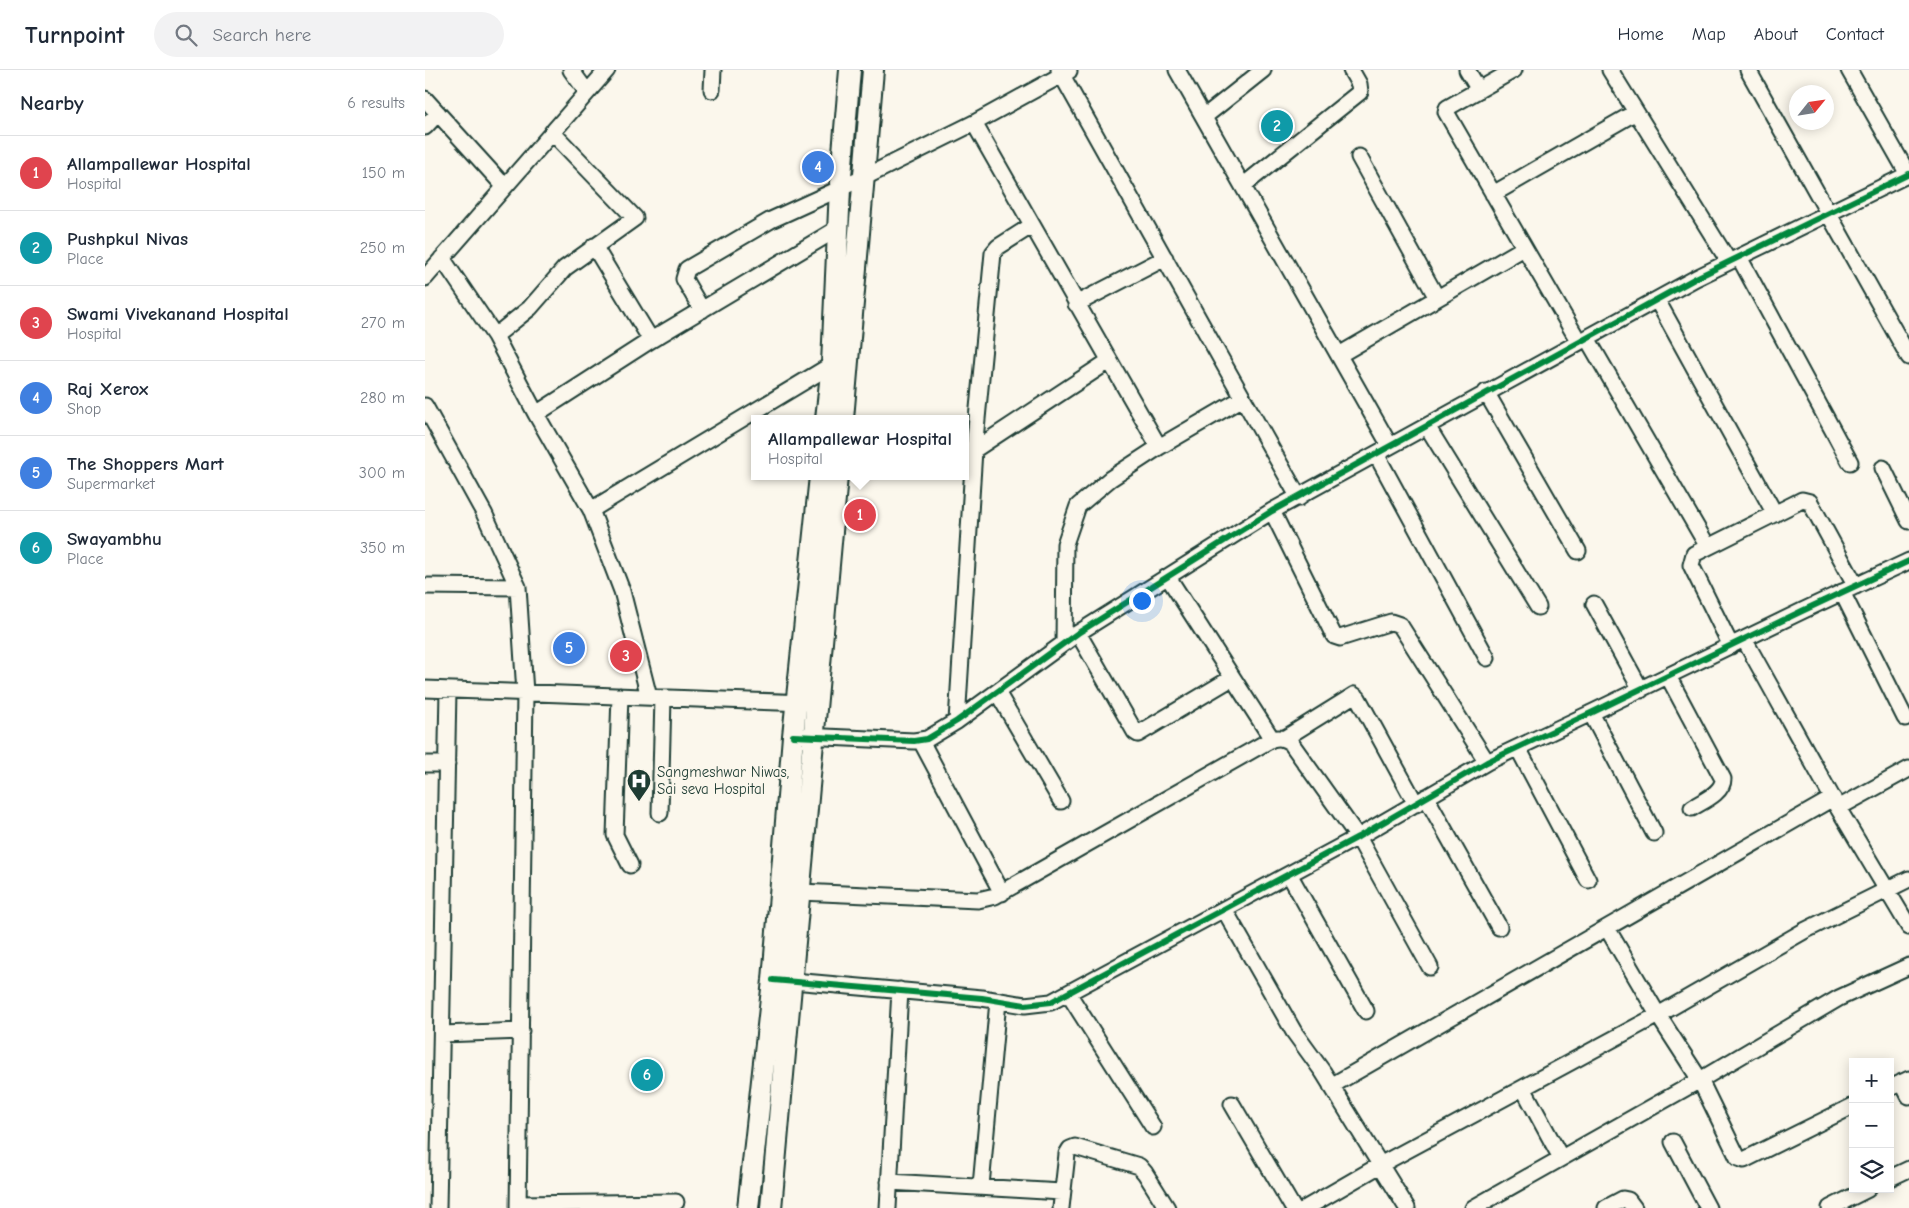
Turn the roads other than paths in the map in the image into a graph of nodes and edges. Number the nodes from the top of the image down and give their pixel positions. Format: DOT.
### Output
graph roads {
  1 [pos="571,70"];
  2 [pos="607,70"];
  3 [pos="713,70"];
  4 [pos="850,70"];
  5 [pos="873,70"];
  6 [pos="1177,70"];
  7 [pos="1263,70"];
  8 [pos="1351,70"];
  9 [pos="1467,70"];
  10 [pos="1514,70"];
  11 [pos="1610,70"];
  12 [pos="1748,70"];
  13 [pos="1849,70"];
  14 [pos="1064,72"];
  15 [pos="712,90"];
  16 [pos="1479,90"];
  17 [pos="587,92"];
  18 [pos="425,99"];
  19 [pos="1636,112"];
  20 [pos="437,113"];
  21 [pos="1204,117"];
  22 [pos="974,123"];
  23 [pos="425,127"];
  24 [pos="552,132"];
  25 [pos="1359,157"];
  26 [pos="1909,175"];
  27 [pos="863,178"];
  28 [pos="1244,185"];
  29 [pos="504,186"];
  30 [pos="840,188"];
  31 [pos="1493,194"];
  32 [pos="1829,213"];
  33 [pos="1031,226"];
  34 [pos="837,229"];
  35 [pos="594,246"];
  36 [pos="1525,248"];
  37 [pos="442,258"];
  38 [pos="1165,258"];
  39 [pos="1734,260"];
  40 [pos="425,278"];
  41 [pos="1437,298"];
  42 [pos="1657,300"];
  43 [pos="1076,304"];
  44 [pos="702,310"];
  45 [pos="495,336"];
  46 [pos="651,340"];
  47 [pos="1583,340"];
  48 [pos="1339,355"];
  49 [pos="1909,357"];
  50 [pos="840,360"];
  51 [pos="1109,361"];
  52 [pos="1486,392"];
  53 [pos="1243,398"];
  54 [pos="425,406"];
  55 [pos="536,414"];
  56 [pos="827,415"];
  57 [pos="843,415"];
  58 [pos="1427,426"];
  59 [pos="1390,446"];
  60 [pos="1159,448"];
  61 [pos="969,450"];
  62 [pos="1376,454"];
  63 [pos="1850,462"];
  64 [pos="1883,468"];
  65 [pos="820,480"];
  66 [pos="837,480"];
  67 [pos="968,480"];
  68 [pos="1299,498"];
  69 [pos="591,510"];
  70 [pos="1272,511"];
  71 [pos="1775,514"];
  72 [pos="1909,521"];
  73 [pos="1708,547"];
  74 [pos="1578,552"];
  75 [pos="1909,561"];
  76 [pos="1168,577"];
  77 [pos="425,586"];
  78 [pos="518,586"];
  79 [pos="1849,589"];
  80 [pos="1595,604"];
  81 [pos="1538,607"];
  82 [pos="1078,633"];
  83 [pos="1737,642"];
  84 [pos="1064,643"];
  85 [pos="1487,658"];
  86 [pos="1668,676"];
  87 [pos="1232,678"];
  88 [pos="425,689"];
  89 [pos="448,690"];
  90 [pos="1641,690"];
  91 [pos="525,692"];
  92 [pos="997,692"];
  93 [pos="620,696"];
  94 [pos="656,698"];
  95 [pos="796,703"];
  96 [pos="816,704"];
  97 [pos="1591,714"];
  98 [pos="1905,718"];
  99 [pos="957,721"];
  100 [pos="793,736"];
  101 [pos="814,736"];
  102 [pos="1278,739"];
  103 [pos="921,741"];
  104 [pos="1518,748"];
  105 [pos="1487,762"];
  106 [pos="425,764"];
  107 [pos="447,764"];
  108 [pos="1909,769"];
  109 [pos="1061,801"];
  110 [pos="1421,801"];
  111 [pos="1836,803"];
  112 [pos="1692,808"];
  113 [pos="660,812"];
  114 [pos="1654,833"];
  115 [pos="1358,837"];
  116 [pos="630,866"];
  117 [pos="1289,874"];
  118 [pos="1909,878"];
  119 [pos="1588,880"];
  120 [pos="1888,890"];
  121 [pos="800,892"];
  122 [pos="1002,893"];
  123 [pos="1224,909"];
  124 [pos="1499,927"];
  125 [pos="1909,927"];
  126 [pos="1607,928"];
  127 [pos="1909,966"];
  128 [pos="1430,967"];
  129 [pos="782,980"];
  130 [pos="900,990"];
  131 [pos="1068,993"];
  132 [pos="998,1000"];
  133 [pos="1366,1011"];
  134 [pos="1658,1015"];
  135 [pos="521,1031"];
  136 [pos="441,1034"];
  137 [pos="1700,1080"];
  138 [pos="1900,1083"];
  139 [pos="1331,1086"];
  140 [pos="1523,1088"];
  141 [pos="1909,1096"];
  142 [pos="1232,1104"];
  143 [pos="1849,1108"];
  144 [pos="1153,1127"];
  145 [pos="1673,1142"];
  146 [pos="432,1153"];
  147 [pos="1561,1158"];
  148 [pos="1380,1166"];
  149 [pos="1909,1169"];
  150 [pos="1894,1176"];
  151 [pos="889,1182"];
  152 [pos="981,1186"];
  153 [pos="1062,1192"];
  154 [pos="1860,1193"];
  155 [pos="676,1202"];
  156 [pos="518,1206"];
  157 [pos="438,1208"];
  158 [pos="748,1208"];
  159 [pos="771,1208"];
  160 [pos="888,1208"];
  161 [pos="1061,1208"];
  162 [pos="1167,1208"];
  163 [pos="1293,1208"];
  164 [pos="1306,1208"];
  165 [pos="1407,1208"];
  166 [pos="1473,1208"];
  167 [pos="1606,1208"];
  168 [pos="1634,1208"];
  169 [pos="1708,1208"];
  170 [pos="1830,1208"];
  1 -- 17 [label="street"];
  2 -- 17 [label="street"];
  3 -- 15 [label="street"];
  4 -- 30 [label="main road"];
  5 -- 27 [label="main road"];
  6 -- 21 [label="street"];
  7 -- 21 [label="street"];
  8 -- 28 [label="street"];
  9 -- 16 [label="street"];
  10 -- 16 [label="street"];
  11 -- 19 [label="street"];
  12 -- 32 [label="street"];
  13 -- 26 [label="street"];
  14 -- 22 [label="street"];
  14 -- 38 [label="street"];
  16 -- 31 [label="street"];
  17 -- 24 [label="street"];
  18 -- 20 [label="street"];
  19 -- 31 [label="street"];
  19 -- 39 [label="street"];
  20 -- 23 [label="street"];
  20 -- 29 [label="street"];
  21 -- 28 [label="street"];
  22 -- 27 [label="street"];
  22 -- 33 [label="street"];
  24 -- 29 [label="street"];
  24 -- 35 [label="street"];
  25 -- 41 [label="street"];
  26 -- 32 [label="street"];
  27 -- 30 [label="street"];
  27 -- 50 [label="main road"];
  28 -- 48 [label="street"];
  29 -- 37 [label="street"];
  30 -- 34 [label="main road"];
  30 -- 44 [label="street"];
  31 -- 36 [label="street"];
  32 -- 39 [label="street"];
  32 -- 49 [label="street"];
  33 -- 43 [label="street"];
  33 -- 61 [label="street"];
  34 -- 44 [label="street"];
  34 -- 50 [label="main road"];
  35 -- 45 [label="street"];
  35 -- 46 [label="street"];
  36 -- 41 [label="street"];
  36 -- 47 [label="street"];
  37 -- 40 [label="street"];
  37 -- 45 [label="street"];
  38 -- 43 [label="street"];
  38 -- 53 [label="street"];
  39 -- 42 [label="street"];
  39 -- 63 [label="street"];
  41 -- 48 [label="street"];
  42 -- 47 [label="street"];
  42 -- 71 [label="street"];
  43 -- 51 [label="street"];
  44 -- 46 [label="street"];
  45 -- 55 [label="street"];
  46 -- 55 [label="street"];
  47 -- 52 [label="street"];
  47 -- 73 [label="street"];
  48 -- 59 [label="street"];
  50 -- 56 [label="main road"];
  50 -- 57 [label="main road"];
  50 -- 69 [label="street"];
  51 -- 60 [label="street"];
  51 -- 61 [label="street"];
  52 -- 58 [label="street"];
  52 -- 74 [label="street"];
  53 -- 60 [label="street"];
  53 -- 68 [label="street"];
  54 -- 78 [label="street"];
  55 -- 69 [label="street"];
  58 -- 59 [label="street"];
  58 -- 81 [label="street"];
  59 -- 62 [label="street"];
  60 -- 84 [label="street"];
  62 -- 68 [label="street"];
  62 -- 85 [label="street"];
  64 -- 72 [label="street"];
  65 -- 95 [label="main road"];
  66 -- 96 [label="main road"];
  67 -- 99 [label="street"];
  68 -- 70 [label="street"];
  69 -- 94 [label="street"];
  70 -- 76 [label="street"];
  70 -- 105 [label="street"];
  71 -- 73 [label="street"];
  71 -- 79 [label="street"];
  73 -- 83 [label="street"];
  75 -- 79 [label="street"];
  76 -- 82 [label="street"];
  76 -- 87 [label="street"];
  77 -- 78 [label="street"];
  78 -- 91 [label="street"];
  79 -- 83 [label="street"];
  79 -- 98 [label="street"];
  80 -- 90 [label="street"];
  82 -- 84 [label="street"];
  82 -- 87 [label="street"];
  83 -- 86 [label="street"];
  83 -- 111 [label="street"];
  84 -- 92 [label="street"];
  86 -- 90 [label="street"];
  86 -- 112 [label="street"];
  87 -- 102 [label="street"];
  88 -- 89 [label="street"];
  89 -- 91 [label="street"];
  89 -- 107 [label="street"];
  90 -- 97 [label="street"];
  91 -- 93 [label="street"];
  91 -- 135 [label="street"];
  92 -- 99 [label="street"];
  92 -- 109 [label="street"];
  93 -- 94 [label="street"];
  93 -- 116 [label="street"];
  94 -- 95 [label="street"];
  94 -- 113 [label="street"];
  95 -- 96 [label="street"];
  95 -- 100 [label="main road"];
  96 -- 101 [label="main road"];
  97 -- 104 [label="street"];
  97 -- 114 [label="street"];
  99 -- 103 [label="street"];
  100 -- 101 [label="street"];
  100 -- 129 [label="main road"];
  101 -- 103 [label="street"];
  101 -- 121 [label="main road"];
  102 -- 110 [label="street"];
  102 -- 115 [label="street"];
  102 -- 122 [label="street"];
  103 -- 122 [label="street"];
  104 -- 105 [label="street"];
  104 -- 119 [label="street"];
  105 -- 110 [label="street"];
  106 -- 107 [label="street"];
  107 -- 136 [label="street"];
  108 -- 111 [label="street"];
  110 -- 115 [label="street"];
  110 -- 124 [label="street"];
  111 -- 120 [label="street"];
  111 -- 126 [label="street"];
  115 -- 117 [label="street"];
  115 -- 128 [label="street"];
  117 -- 123 [label="street"];
  117 -- 133 [label="street"];
  118 -- 120 [label="street"];
  120 -- 125 [label="street"];
  120 -- 134 [label="street"];
  121 -- 122 [label="street"];
  121 -- 129 [label="main road"];
  123 -- 131 [label="street"];
  123 -- 139 [label="street"];
  126 -- 134 [label="street"];
  126 -- 139 [label="street"];
  127 -- 137 [label="street"];
  129 -- 130 [label="street"];
  129 -- 158 [label="main road"];
  129 -- 159 [label="main road"];
  130 -- 132 [label="street"];
  130 -- 151 [label="street"];
  131 -- 132 [label="street"];
  131 -- 144 [label="street"];
  132 -- 152 [label="street"];
  134 -- 137 [label="street"];
  134 -- 140 [label="street"];
  135 -- 136 [label="street"];
  135 -- 156 [label="street"];
  136 -- 146 [label="street"];
  137 -- 143 [label="street"];
  137 -- 147 [label="street"];
  138 -- 141 [label="street"];
  139 -- 148 [label="street"];
  140 -- 147 [label="street"];
  140 -- 148 [label="street"];
  142 -- 163 [label="street"];
  145 -- 169 [label="street"];
  146 -- 157 [label="street"];
  147 -- 166 [label="street"];
  148 -- 164 [label="street"];
  148 -- 165 [label="street"];
  149 -- 150 [label="street"];
  151 -- 152 [label="street"];
  151 -- 160 [label="street"];
  152 -- 153 [label="street"];
  153 -- 161 [label="street"];
  153 -- 162 [label="street"];
  154 -- 170 [label="street"];
  155 -- 156 [label="street"];
  167 -- 168 [label="street"];
}
